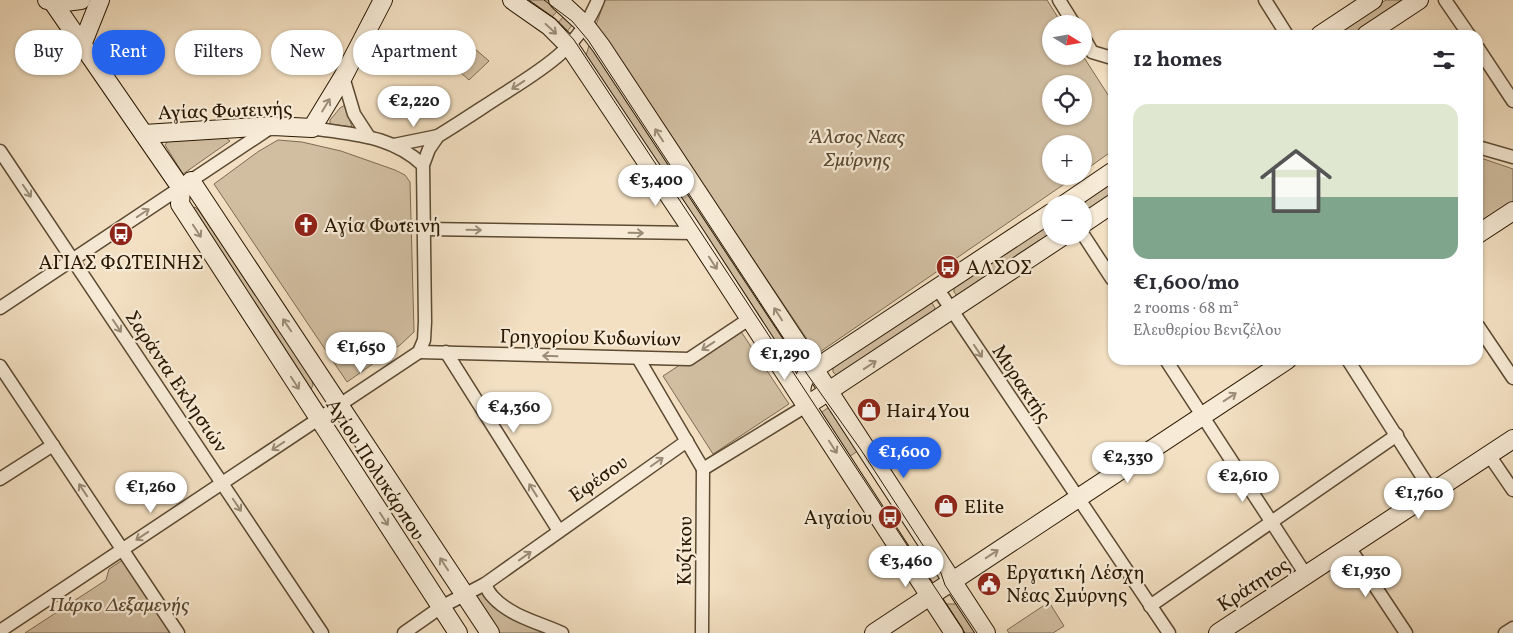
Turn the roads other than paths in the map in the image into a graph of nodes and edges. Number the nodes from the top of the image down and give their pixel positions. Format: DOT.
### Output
graph roads {
  1 [pos="81,0"];
  2 [pos="100,0"];
  3 [pos="383,0"];
  4 [pos="512,0"];
  5 [pos="558,0"];
  6 [pos="598,0"];
  7 [pos="1059,0"];
  8 [pos="1264,0"];
  9 [pos="1372,0"];
  10 [pos="1419,0"];
  11 [pos="1445,0"];
  12 [pos="50,1"];
  13 [pos="1068,15"];
  14 [pos="585,25"];
  15 [pos="71,30"];
  16 [pos="1284,30"];
  17 [pos="1327,30"];
  18 [pos="1374,30"];
  19 [pos="1466,30"];
  20 [pos="82,45"];
  21 [pos="569,46"];
  22 [pos="1092,52"];
  23 [pos="1483,56"];
  24 [pos="1108,57"];
  25 [pos="343,77"];
  26 [pos="1513,101"];
  27 [pos="273,126"];
  28 [pos="312,128"];
  29 [pos="144,134"];
  30 [pos="438,136"];
  31 [pos="369,137"];
  32 [pos="394,144"];
  33 [pos="1483,148"];
  34 [pos="0,151"];
  35 [pos="1512,155"];
  36 [pos="423,165"];
  37 [pos="1108,175"];
  38 [pos="186,184"];
  39 [pos="1078,195"];
  40 [pos="1108,207"];
  41 [pos="1513,211"];
  42 [pos="1092,218"];
  43 [pos="1042,219"];
  44 [pos="425,230"];
  45 [pos="1483,231"];
  46 [pos="694,234"];
  47 [pos="1050,245"];
  48 [pos="1090,245"];
  49 [pos="72,259"];
  50 [pos="1108,274"];
  51 [pos="937,288"];
  52 [pos="0,308"];
  53 [pos="951,311"];
  54 [pos="749,319"];
  55 [pos="1483,333"];
  56 [pos="420,352"];
  57 [pos="446,352"];
  58 [pos="638,358"];
  59 [pos="1169,365"];
  60 [pos="1279,365"];
  61 [pos="1351,365"];
  62 [pos="0,366"];
  63 [pos="814,369"];
  64 [pos="1513,378"];
  65 [pos="829,392"];
  66 [pos="339,404"];
  67 [pos="806,406"];
  68 [pos="1203,415"];
  69 [pos="318,419"];
  70 [pos="1397,435"];
  71 [pos="1513,439"];
  72 [pos="687,441"];
  73 [pos="53,445"];
  74 [pos="1489,455"];
  75 [pos="704,469"];
  76 [pos="0,479"];
  77 [pos="222,483"];
  78 [pos="1513,490"];
  79 [pos="1432,492"];
  80 [pos="1078,498"];
  81 [pos="1272,522"];
  82 [pos="559,531"];
  83 [pos="1349,547"];
  84 [pos="122,550"];
  85 [pos="1306,575"];
  86 [pos="952,581"];
  87 [pos="485,584"];
  88 [pos="464,595"];
  89 [pos="930,596"];
  90 [pos="1150,606"];
  91 [pos="441,607"];
  92 [pos="1513,628"];
  93 [pos="0,631"];
  94 [pos="178,633"];
  95 [pos="322,633"];
  96 [pos="404,633"];
  97 [pos="458,633"];
  98 [pos="490,633"];
  99 [pos="562,633"];
  100 [pos="702,633"];
  101 [pos="874,633"];
  102 [pos="954,633"];
  103 [pos="986,633"];
  104 [pos="1168,633"];
  105 [pos="1218,633"];
  106 [pos="1406,633"];
  107 [pos="1505,633"];
  1 -- 12 [label="street"];
  2 -- 20 [label="street"];
  3 -- 25 [label="street, Αγίας Φωτεινής"];
  4 -- 21 [label="street, one-way"];
  5 -- 14 [label="street"];
  6 -- 14 [label="street"];
  7 -- 13 [label="street"];
  8 -- 16 [label="street"];
  9 -- 17 [label="street"];
  10 -- 18 [label="street"];
  11 -- 19 [label="street"];
  12 -- 15 [label="street, Αγίου Πολυκάρπου"];
  14 -- 21 [label="street"];
  63 -- 14 [label="street, one-way"];
  20 -- 29 [label="street, Αγίου Πολυκάρπου"];
  21 -- 30 [label="street, one-way"];
  21 -- 46 [label="street"];
  22 -- 24 [label="street"];
  23 -- 26 [label="street"];
  28 -- 25 [label="street, Αγίας Φωτεινής, one-way"];
  25 -- 31 [label="street"];
  27 -- 28 [label="street, Αγίας Φωτεινής"];
  27 -- 29 [label="street, Αγίας Φωτεινής"];
  27 -- 38 [label="street"];
  28 -- 31 [label="street"];
  29 -- 38 [label="street, Αγίου Πολυκάρπου"];
  30 -- 32 [label="street"];
  30 -- 36 [label="street"];
  31 -- 32 [label="street"];
  32 -- 36 [label="street"];
  33 -- 35 [label="street"];
  34 -- 49 [label="street, Σαράντα Εκλησιών, one-way"];
  36 -- 44 [label="street"];
  37 -- 39 [label="street"];
  49 -- 38 [label="street, one-way"];
  66 -- 38 [label="street, Αγίου Πολυκάρπου, one-way"];
  38 -- 69 [label="street, Αγίου Πολυκάρπου, one-way"];
  40 -- 42 [label="street"];
  41 -- 45 [label="street"];
  43 -- 51 [label="street"];
  44 -- 46 [label="street, one-way"];
  44 -- 56 [label="street"];
  46 -- 54 [label="street, one-way"];
  47 -- 53 [label="street"];
  48 -- 50 [label="street"];
  49 -- 52 [label="street"];
  49 -- 77 [label="street, Σαράντα Εκλησιών, one-way"];
  51 -- 53 [label="street, Μυρακτής"];
  51 -- 63 [label="street"];
  65 -- 53 [label="street, one-way"];
  53 -- 80 [label="street, Μυρακτής, one-way"];
  54 -- 58 [label="street, Γρηγορίου Κυδωνίων, one-way"];
  54 -- 67 [label="street"];
  55 -- 64 [label="street"];
  56 -- 57 [label="street, Γρηγορίου Κυδωνίων"];
  56 -- 66 [label="street"];
  58 -- 57 [label="street, Γρηγορίου Κυδωνίων, one-way"];
  82 -- 57 [label="street, one-way"];
  58 -- 72 [label="street"];
  59 -- 68 [label="street"];
  68 -- 60 [label="street, one-way"];
  61 -- 70 [label="street"];
  62 -- 73 [label="street"];
  63 -- 65 [label="street"];
  63 -- 67 [label="street"];
  65 -- 67 [label="street"];
  65 -- 86 [label="street"];
  66 -- 69 [label="street"];
  88 -- 66 [label="street, Αγίου Πολυκάρπου, one-way"];
  67 -- 75 [label="street"];
  67 -- 89 [label="street, one-way"];
  68 -- 80 [label="street"];
  68 -- 81 [label="street"];
  69 -- 77 [label="street, one-way"];
  69 -- 91 [label="street, Αγίου Πολυκάρπου, one-way"];
  70 -- 79 [label="street"];
  70 -- 81 [label="street"];
  71 -- 74 [label="street, Κράτητος"];
  72 -- 75 [label="street"];
  82 -- 72 [label="street, Εφέσου, one-way"];
  73 -- 76 [label="street"];
  84 -- 73 [label="street, one-way"];
  74 -- 78 [label="street"];
  74 -- 79 [label="street, Κράτητος"];
  75 -- 100 [label="street, Κυζίκου"];
  77 -- 84 [label="street, one-way"];
  77 -- 95 [label="street, Σαράντα Εκλησιών, one-way"];
  79 -- 83 [label="street, Κράτητος"];
  86 -- 80 [label="street, one-way"];
  80 -- 90 [label="street, Μυρακτής"];
  81 -- 85 [label="street"];
  81 -- 90 [label="street"];
  87 -- 82 [label="street, Εφέσου, one-way"];
  83 -- 85 [label="street, Κράτητος"];
  83 -- 106 [label="street"];
  84 -- 93 [label="street"];
  84 -- 94 [label="street"];
  85 -- 105 [label="street, Κράτητος"];
  86 -- 89 [label="street"];
  86 -- 103 [label="street"];
  87 -- 88 [label="street, Εφέσου"];
  87 -- 99 [label="street"];
  88 -- 91 [label="street, Εφέσου"];
  88 -- 98 [label="street, Αγίου Πολυκάρπου"];
  89 -- 101 [label="street"];
  89 -- 102 [label="street"];
  90 -- 104 [label="street, Μυρακτής"];
  91 -- 96 [label="street, Εφέσου"];
  91 -- 97 [label="street, Αγίου Πολυκάρπου"];
  92 -- 107 [label="street"];
}
